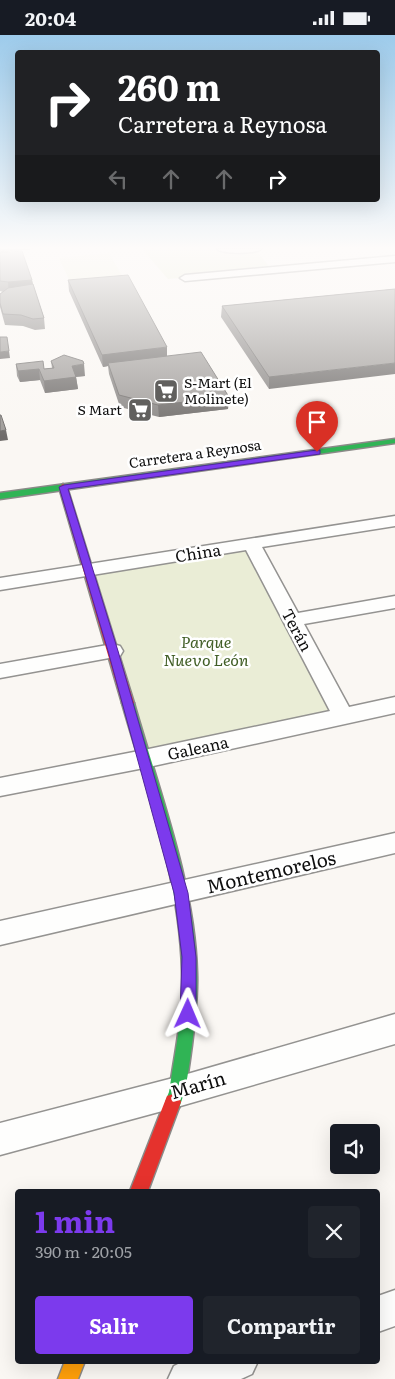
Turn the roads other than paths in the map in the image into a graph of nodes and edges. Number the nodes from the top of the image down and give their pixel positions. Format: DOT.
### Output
graph roads {
  1 [pos="395,441"];
  2 [pos="152,463"];
  3 [pos="7,483"];
  4 [pos="64,487"];
  5 [pos="0,496"];
  6 [pos="395,521"];
  7 [pos="252,545"];
  8 [pos="88,570"];
  9 [pos="0,584"];
  10 [pos="395,602"];
  11 [pos="292,620"];
  12 [pos="113,651"];
  13 [pos="0,671"];
  14 [pos="395,705"];
  15 [pos="343,716"];
  16 [pos="144,759"];
  17 [pos="0,787"];
  18 [pos="395,843"];
  19 [pos="181,893"];
  20 [pos="0,933"];
  21 [pos="395,1029"];
  22 [pos="177,1092"];
  23 [pos="0,1139"];
  24 [pos="140,1189"];
  25 [pos="395,1308"];
  26 [pos="380,1313"];
  27 [pos="74,1364"];
  28 [pos="230,1364"];
  29 [pos="68,1379"];
  30 [pos="187,1379"];
  1 -- 4 [label="street, Carretera a Reynosa"];
  2 -- 4 [label="street"];
  3 -- 4 [label="street"];
  4 -- 5 [label="street, Carretera a Reynosa"];
  4 -- 8 [label="street"];
  6 -- 7 [label="street, China"];
  7 -- 8 [label="street, China"];
  7 -- 11 [label="street, Terán"];
  8 -- 9 [label="street, China"];
  8 -- 12 [label="street"];
  10 -- 11 [label="street"];
  11 -- 15 [label="street, Terán"];
  12 -- 13 [label="street"];
  12 -- 16 [label="street"];
  14 -- 15 [label="street, Galeana"];
  15 -- 16 [label="street, Galeana"];
  16 -- 17 [label="street, Galeana"];
  16 -- 19 [label="street"];
  18 -- 19 [label="street, Montemorelos"];
  19 -- 20 [label="street, Montemorelos"];
  19 -- 22 [label="street"];
  21 -- 22 [label="street, Marín"];
  22 -- 23 [label="street, Marín"];
  22 -- 24 [label="street"];
  25 -- 26 [label="street"];
  27 -- 29 [label="street"];
  28 -- 30 [label="street"];
}
